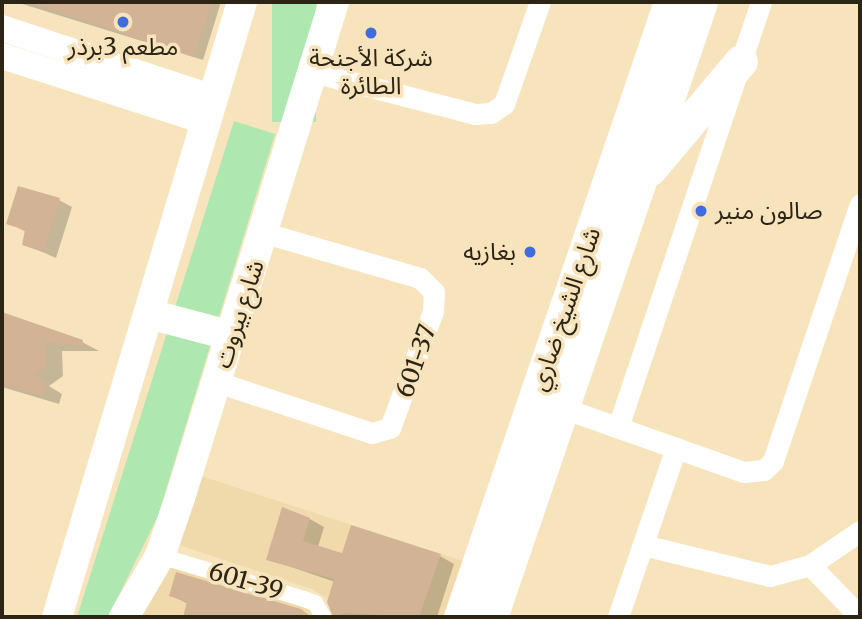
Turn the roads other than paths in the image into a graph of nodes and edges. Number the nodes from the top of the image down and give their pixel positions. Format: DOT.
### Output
graph roads {
  1 [pos="242,2"];
  2 [pos="334,2"];
  3 [pos="540,2"];
  4 [pos="670,2"];
  5 [pos="701,2"];
  6 [pos="761,2"];
  7 [pos="2,28"];
  8 [pos="2,56"];
  9 [pos="741,61"];
  10 [pos="313,72"];
  11 [pos="208,109"];
  12 [pos="641,179"];
  13 [pos="860,204"];
  14 [pos="265,233"];
  15 [pos="149,314"];
  16 [pos="232,336"];
  17 [pos="217,382"];
  18 [pos="563,408"];
  19 [pos="618,427"];
  20 [pos="676,448"];
  21 [pos="860,531"];
  22 [pos="643,545"];
  23 [pos="159,556"];
  24 [pos="810,565"];
  25 [pos="57,617"];
  26 [pos="124,617"];
  27 [pos="323,617"];
  28 [pos="460,617"];
  29 [pos="491,617"];
  30 [pos="618,617"];
  31 [pos="860,617"];
  1 -- 11 [label="main road"];
  2 -- 10 [label="main road, شارع بيروت"];
  3 -- 10 [label="street"];
  4 -- 28 [label="main road, شارع الشيخ ضاري"];
  5 -- 12 [label="main road, شارع الشيخ ضاري"];
  6 -- 9 [label="street"];
  7 -- 11 [label="street"];
  8 -- 11 [label="street"];
  9 -- 12 [label="main road"];
  9 -- 19 [label="street"];
  10 -- 14 [label="main road, شارع بيروت"];
  11 -- 15 [label="main road"];
  12 -- 18 [label="main road, شارع الشيخ ضاري"];
  13 -- 20 [label="street"];
  14 -- 16 [label="main road, شارع بيروت"];
  14 -- 17 [label="street, 601-37"];
  15 -- 16 [label="main road"];
  15 -- 25 [label="main road"];
  16 -- 17 [label="main road, شارع بيروت"];
  17 -- 23 [label="main road, شارع بيروت"];
  18 -- 19 [label="street"];
  18 -- 29 [label="main road, شارع الشيخ ضاري"];
  19 -- 20 [label="street"];
  20 -- 22 [label="street"];
  21 -- 24 [label="street"];
  22 -- 24 [label="street"];
  22 -- 30 [label="street"];
  23 -- 26 [label="main road, شارع بيروت"];
  23 -- 27 [label="street, 601-39"];
  24 -- 31 [label="street"];
}
